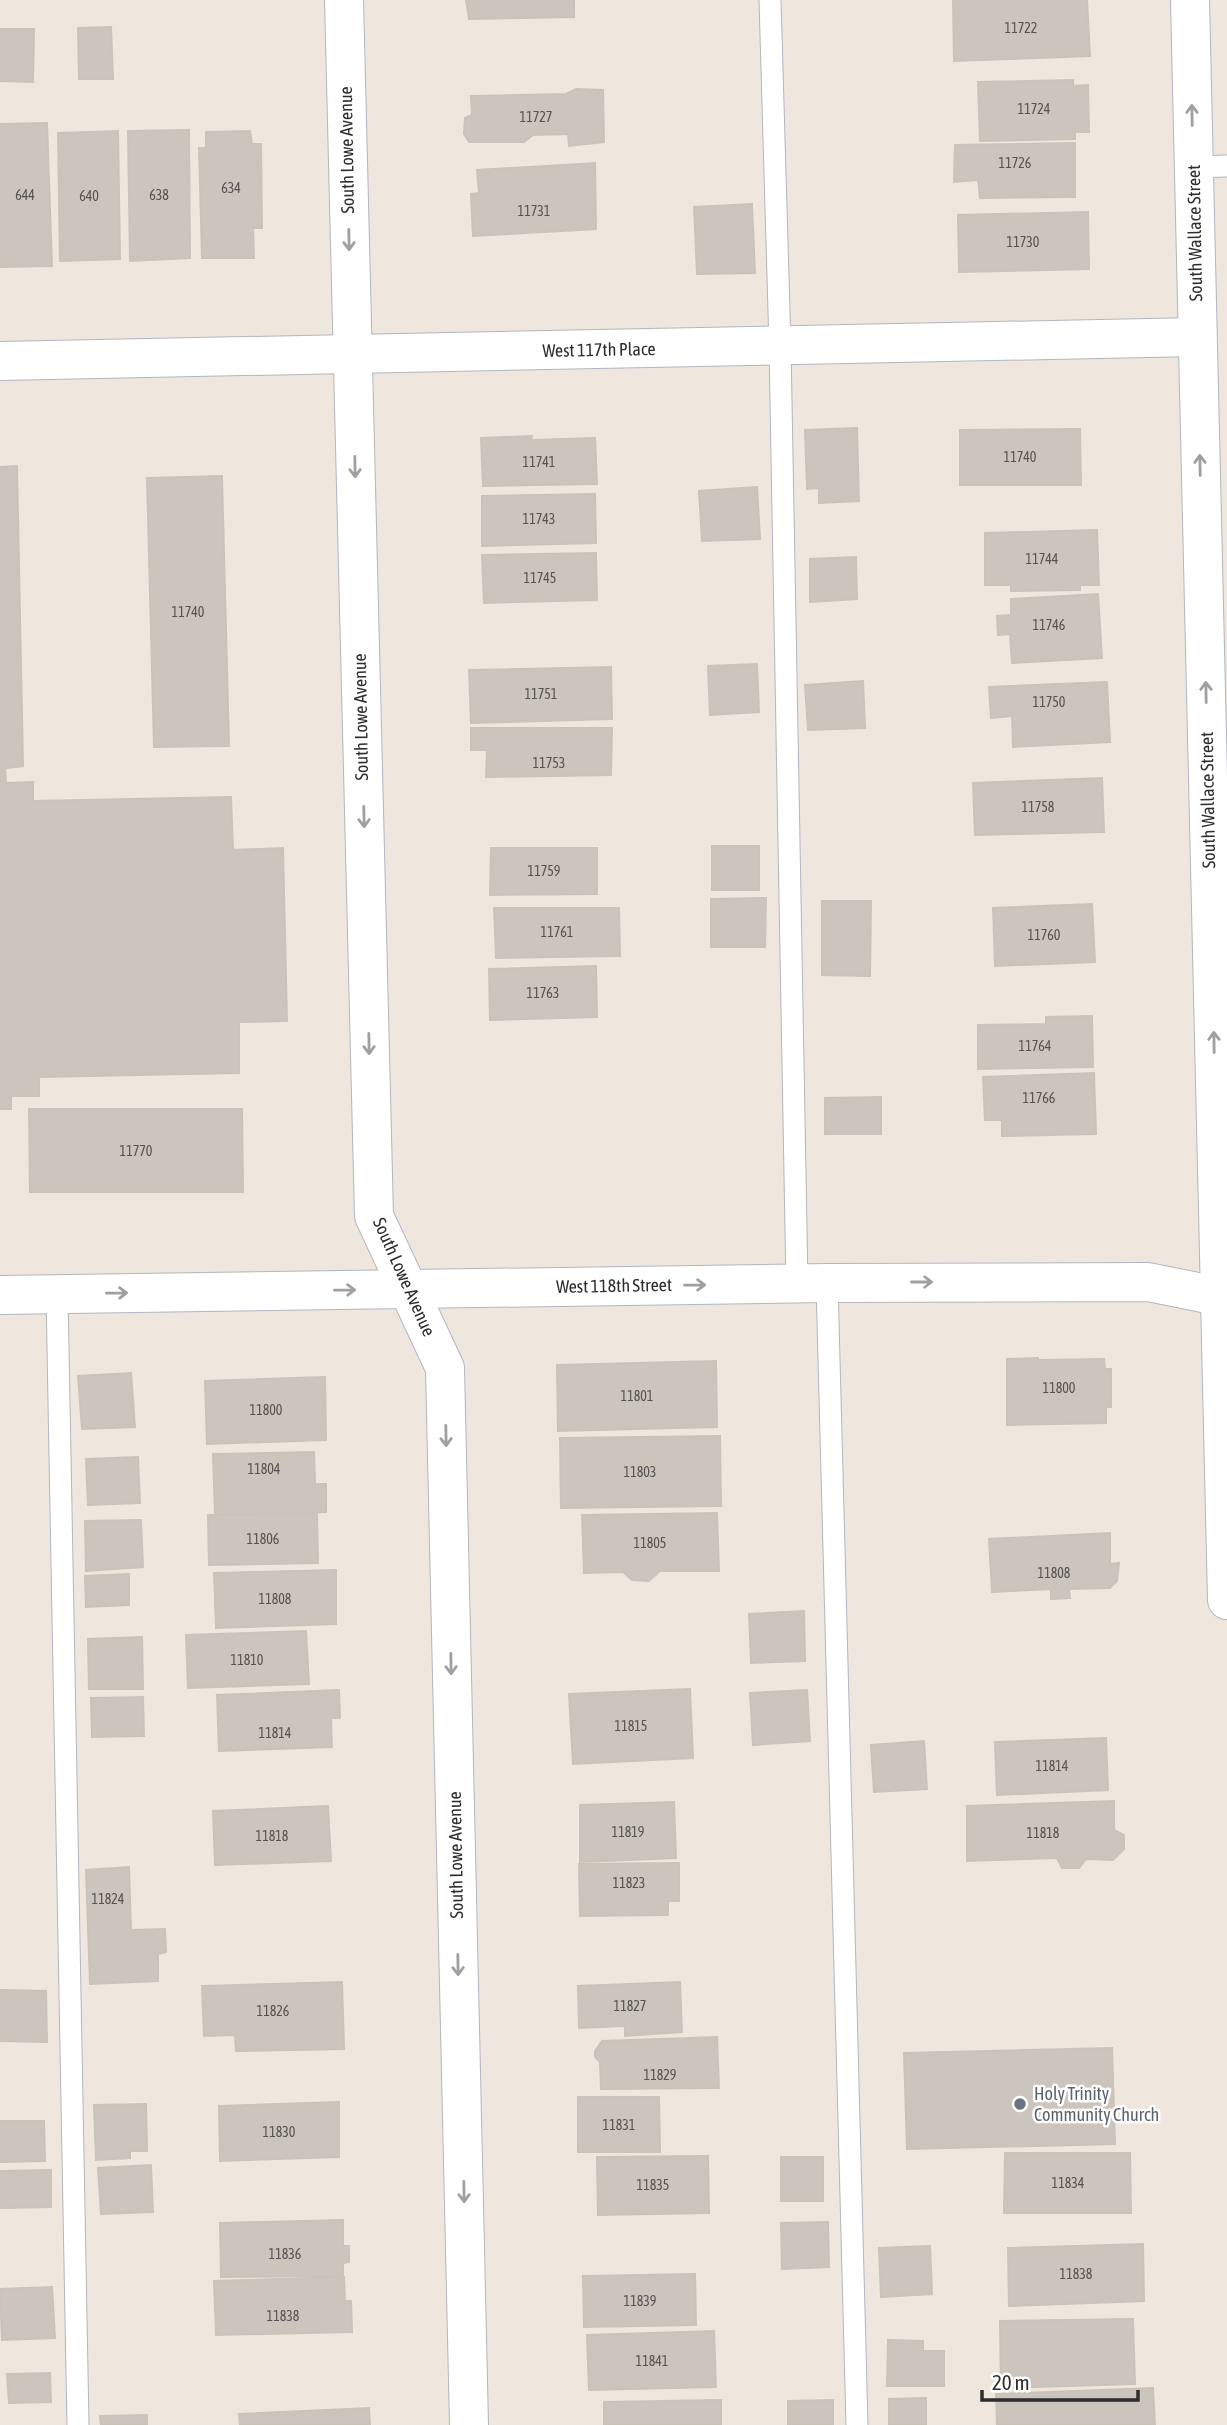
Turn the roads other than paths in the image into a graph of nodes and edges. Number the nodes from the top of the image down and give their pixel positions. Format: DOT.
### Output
graph roads {
  1 [pos="344,0"];
  2 [pos="770,0"];
  3 [pos="1190,0"];
  4 [pos="1210,166"];
  5 [pos="1197,337"];
  6 [pos="780,346"];
  7 [pos="352,355"];
  8 [pos="0,361"];
  9 [pos="812,1283"];
  10 [pos="408,1289"];
  11 [pos="57,1294"];
  12 [pos="0,1295"];
  13 [pos="1224,1297"];
  14 [pos="1227,1600"];
  15 [pos="78,2425"];
  16 [pos="469,2425"];
  17 [pos="857,2425"];
  1 -- 7 [label="street, South Lowe Avenue, one-way"];
  2 -- 6 [label="lane"];
  4 -- 3 [label="street, South Wallace Street, one-way"];
  4 -- 5 [label="street, South Wallace Street"];
  5 -- 6 [label="street, West 117th Place"];
  13 -- 5 [label="street, South Wallace Street, one-way"];
  6 -- 7 [label="street, West 117th Place"];
  6 -- 9 [label="lane"];
  7 -- 8 [label="street, West 117th Place"];
  7 -- 10 [label="street, South Lowe Avenue, one-way"];
  10 -- 9 [label="street, West 118th Street, one-way"];
  9 -- 13 [label="street, West 118th Street, one-way"];
  9 -- 17 [label="lane"];
  11 -- 10 [label="street, West 118th Street, one-way"];
  10 -- 16 [label="street, South Lowe Avenue, one-way"];
  11 -- 12 [label="street, West 118th Street"];
  11 -- 15 [label="lane"];
  13 -- 14 [label="street, South Wallace Street"];
}
